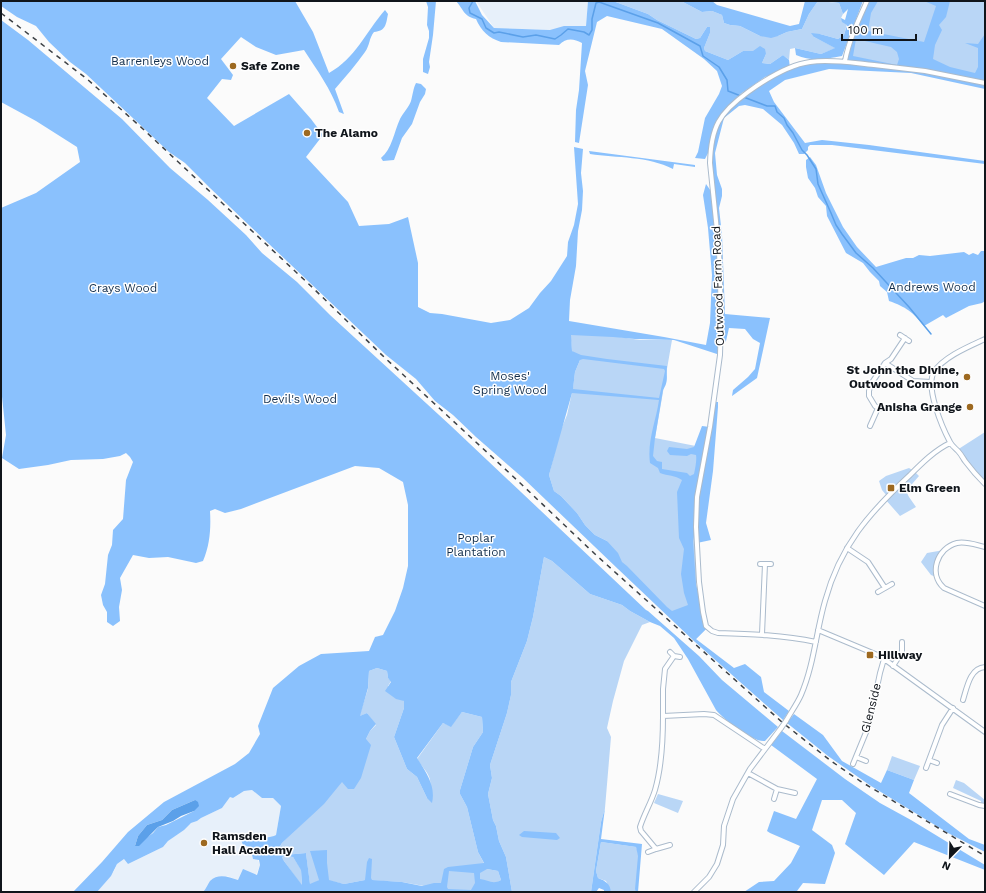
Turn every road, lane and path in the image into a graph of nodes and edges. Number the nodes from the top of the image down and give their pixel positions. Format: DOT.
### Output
graph roads {
  1 [pos="867,1"];
  2 [pos="845,61"];
  3 [pos="985,83"];
  4 [pos="900,336"];
  5 [pos="905,338"];
  6 [pos="985,339"];
  7 [pos="909,341"];
  8 [pos="885,362"];
  9 [pos="931,382"];
  10 [pos="878,408"];
  11 [pos="889,409"];
  12 [pos="870,426"];
  13 [pos="950,443"];
  14 [pos="985,484"];
  15 [pos="985,547"];
  16 [pos="847,548"];
  17 [pos="760,564"];
  18 [pos="765,564"];
  19 [pos="771,564"];
  20 [pos="892,584"];
  21 [pos="885,588"];
  22 [pos="878,592"];
  23 [pos="985,606"];
  24 [pos="818,630"];
  25 [pos="762,634"];
  26 [pos="816,642"];
  27 [pos="902,642"];
  28 [pos="670,652"];
  29 [pos="674,656"];
  30 [pos="680,657"];
  31 [pos="884,659"];
  32 [pos="893,666"];
  33 [pos="985,667"];
  34 [pos="963,700"];
  35 [pos="953,708"];
  36 [pos="663,716"];
  37 [pos="985,732"];
  38 [pos="765,749"];
  39 [pos="856,757"];
  40 [pos="929,760"];
  41 [pos="866,761"];
  42 [pos="937,763"];
  43 [pos="853,764"];
  44 [pos="926,768"];
  45 [pos="748,773"];
  46 [pos="778,790"];
  47 [pos="795,793"];
  48 [pos="950,794"];
  49 [pos="774,799"];
  50 [pos="985,806"];
  51 [pos="670,845"];
  52 [pos="656,850"];
  53 [pos="648,852"];
  54 [pos="694,892"];
  1 -- 2 [label="street"];
  2 -- 3 [label="street, Outwood Farm Road"];
  2 -- 25 [label="street, Outwood Farm Road"];
  4 -- 5 [label="street"];
  5 -- 7 [label="street"];
  5 -- 8 [label="street"];
  6 -- 9 [label="street"];
  8 -- 9 [label="street"];
  8 -- 10 [label="street"];
  9 -- 13 [label="street"];
  10 -- 11 [label="street"];
  10 -- 12 [label="street"];
  13 -- 14 [label="street"];
  13 -- 16 [label="street"];
  15 -- 23 [label="street"];
  16 -- 21 [label="street"];
  16 -- 24 [label="street"];
  17 -- 18 [label="street"];
  18 -- 19 [label="street"];
  18 -- 25 [label="street"];
  20 -- 21 [label="street"];
  21 -- 22 [label="street"];
  24 -- 26 [label="street"];
  24 -- 31 [label="street"];
  25 -- 26 [label="street, Outwood Farm Road"];
  26 -- 38 [label="street, bridge"];
  27 -- 32 [label="street"];
  28 -- 29 [label="street"];
  29 -- 30 [label="street"];
  29 -- 36 [label="street"];
  31 -- 32 [label="street"];
  31 -- 39 [label="street, Glenside"];
  32 -- 35 [label="street"];
  33 -- 34 [label="street"];
  35 -- 37 [label="street"];
  35 -- 40 [label="street"];
  36 -- 38 [label="street"];
  36 -- 52 [label="street"];
  38 -- 45 [label="street"];
  39 -- 41 [label="street"];
  39 -- 43 [label="street, Glenside"];
  40 -- 42 [label="street"];
  40 -- 44 [label="street"];
  45 -- 46 [label="street"];
  45 -- 54 [label="street"];
  46 -- 47 [label="street"];
  46 -- 49 [label="street"];
  48 -- 50 [label="street"];
  51 -- 52 [label="street"];
  52 -- 53 [label="street"];
}
